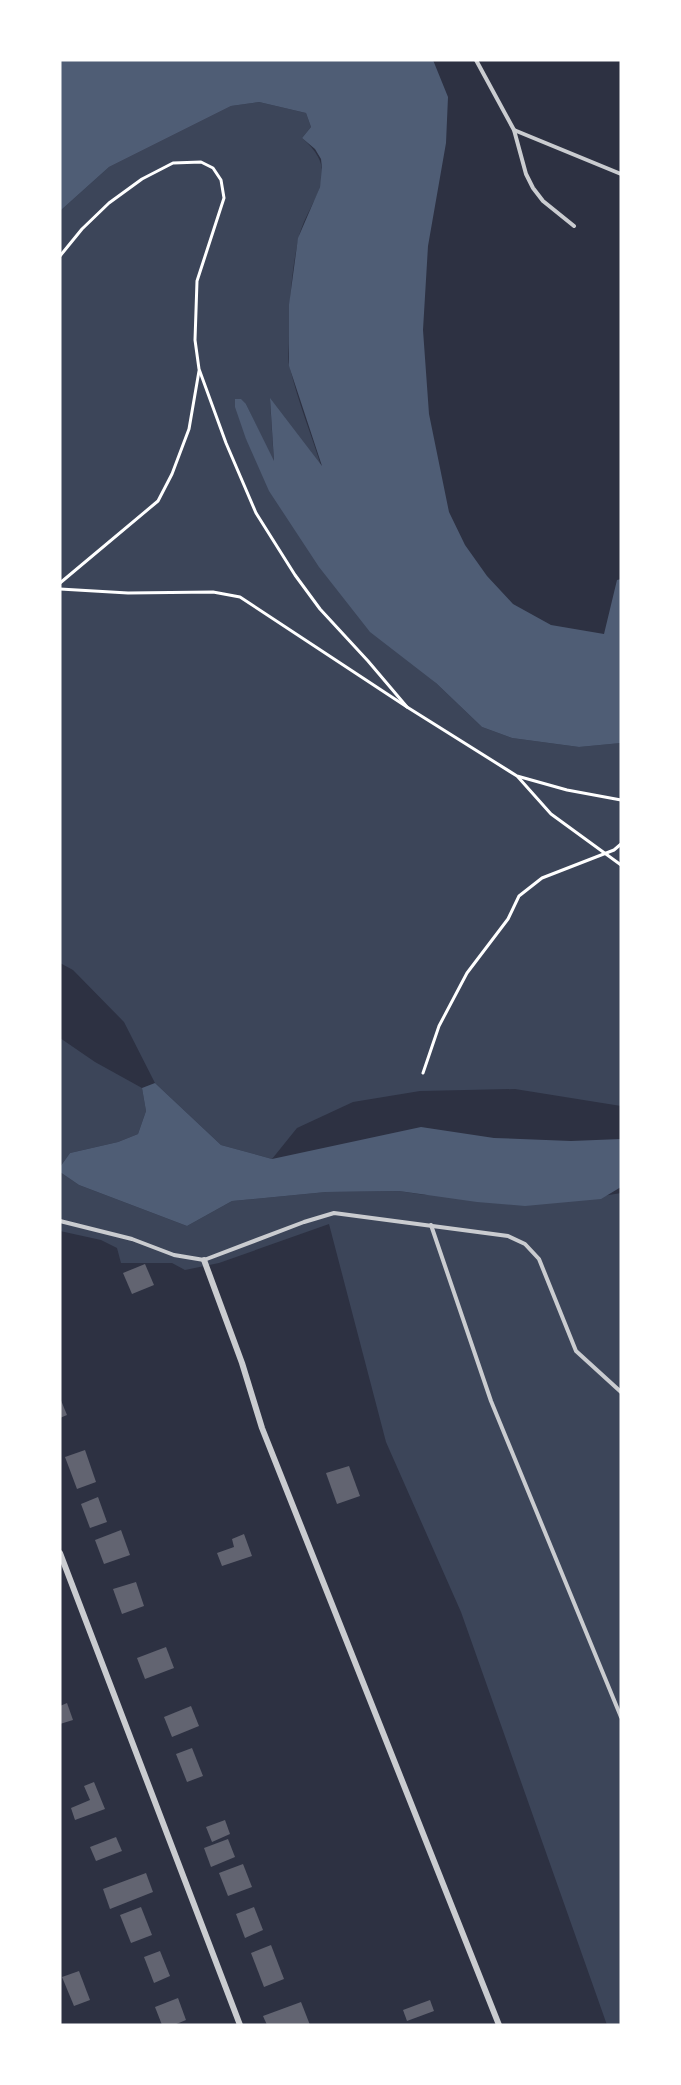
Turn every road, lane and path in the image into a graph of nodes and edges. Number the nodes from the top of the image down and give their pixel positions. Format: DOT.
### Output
graph roads {
  1 [pos="476,60"];
  2 [pos="514,130"];
  3 [pos="621,174"];
  4 [pos="574,226"];
  5 [pos="60,256"];
  6 [pos="199,369"];
  7 [pos="60,583"];
  8 [pos="60,589"];
  9 [pos="407,707"];
  10 [pos="517,776"];
  11 [pos="621,800"];
  12 [pos="621,844"];
  13 [pos="604,854"];
  14 [pos="621,865"];
  15 [pos="423,1073"];
  16 [pos="60,1221"];
  17 [pos="430,1225"];
  18 [pos="204,1260"];
  19 [pos="621,1392"];
  20 [pos="60,1553"];
  21 [pos="621,1717"];
  22 [pos="240,2025"];
  23 [pos="499,2025"];
  1 -- 2 [label="lane"];
  2 -- 3 [label="lane"];
  2 -- 4 [label="lane"];
  5 -- 6 [label="path"];
  6 -- 7 [label="path"];
  6 -- 9 [label="path"];
  8 -- 9 [label="path"];
  9 -- 10 [label="path"];
  10 -- 11 [label="path"];
  10 -- 13 [label="path"];
  12 -- 13 [label="path"];
  13 -- 14 [label="path"];
  13 -- 15 [label="path"];
  16 -- 18 [label="lane"];
  17 -- 18 [label="lane"];
  17 -- 19 [label="lane"];
  17 -- 21 [label="lane"];
  18 -- 23 [label="street"];
  20 -- 22 [label="street"];
}
